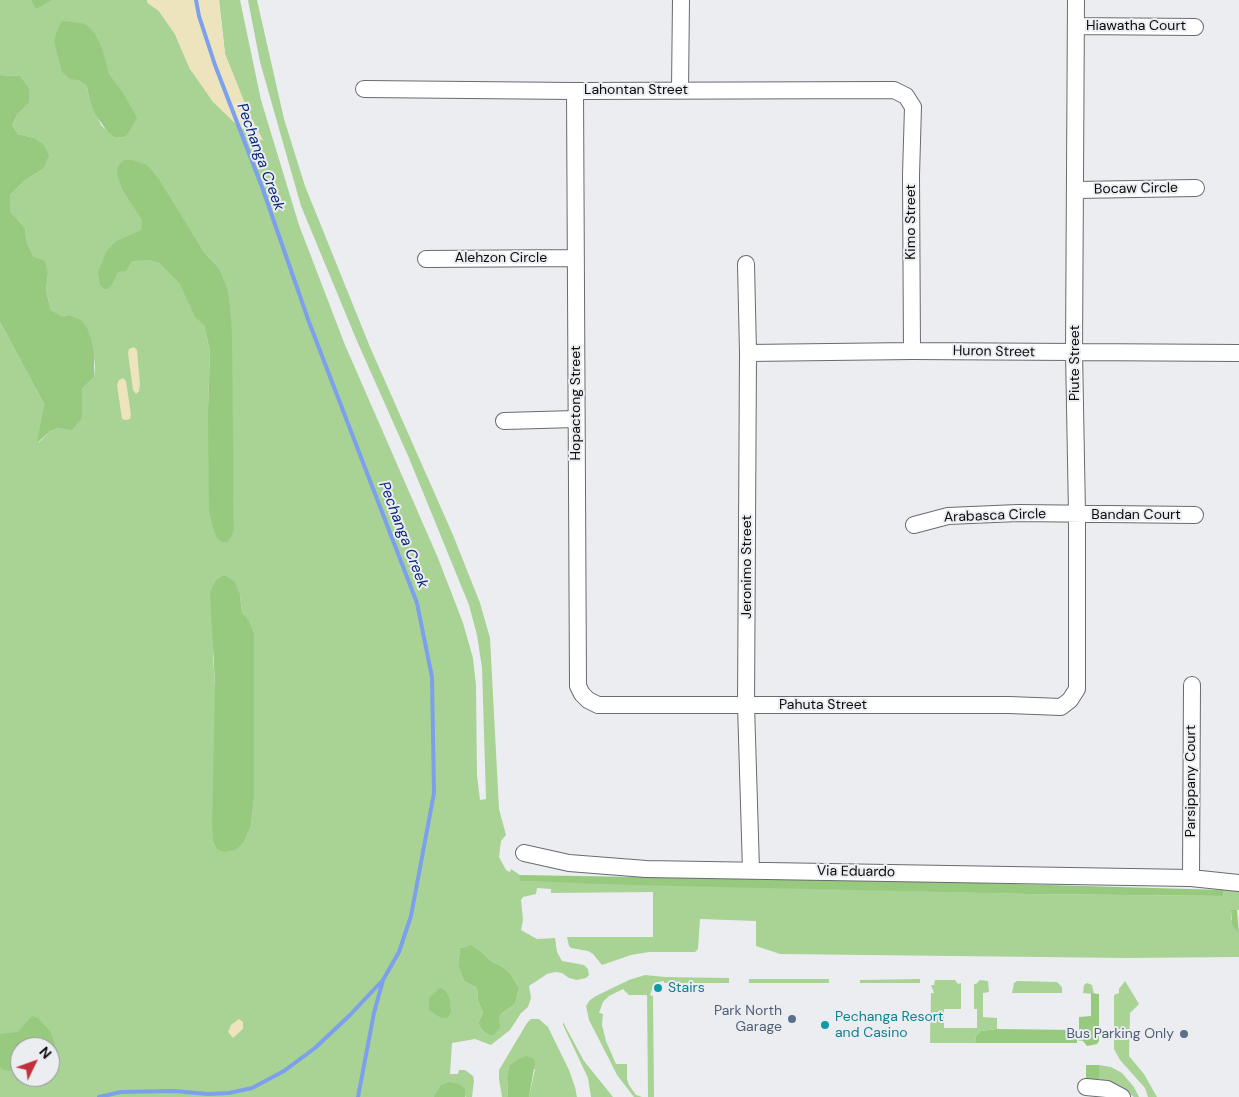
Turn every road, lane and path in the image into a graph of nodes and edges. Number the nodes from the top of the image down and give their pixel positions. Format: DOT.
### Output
graph roads {
  1 [pos="681,0"];
  2 [pos="1076,0"];
  3 [pos="1076,26"];
  4 [pos="1195,26"];
  5 [pos="364,89"];
  6 [pos="680,90"];
  7 [pos="576,91"];
  8 [pos="906,96"];
  9 [pos="1196,188"];
  10 [pos="1076,190"];
  11 [pos="576,258"];
  12 [pos="426,259"];
  13 [pos="746,264"];
  14 [pos="912,351"];
  15 [pos="1074,352"];
  16 [pos="748,353"];
  17 [pos="1239,353"];
  18 [pos="576,420"];
  19 [pos="504,421"];
  20 [pos="1077,514"];
  21 [pos="1196,515"];
  22 [pos="914,525"];
  23 [pos="1192,685"];
  24 [pos="746,704"];
  25 [pos="598,705"];
  26 [pos="1049,708"];
  27 [pos="524,853"];
  28 [pos="751,870"];
  29 [pos="1239,873"];
  30 [pos="1191,878"];
  31 [pos="1239,883"];
  32 [pos="1086,1087"];
  33 [pos="1122,1097"];
  1 -- 6 [label="street"];
  2 -- 3 [label="street, Piute Street"];
  3 -- 4 [label="street, Hiawatha Court"];
  3 -- 10 [label="street, Piute Street"];
  5 -- 7 [label="street, Lahontan Street"];
  6 -- 7 [label="street, Lahontan Street"];
  6 -- 8 [label="street, Lahontan Street"];
  7 -- 11 [label="street, Hopactong Street"];
  8 -- 14 [label="street, Kimo Street"];
  9 -- 10 [label="street, Bocaw Circle"];
  10 -- 15 [label="street, Piute Street"];
  11 -- 12 [label="street, Alehzon Circle"];
  11 -- 18 [label="street, Hopactong Street"];
  13 -- 16 [label="street, Jeronimo Street"];
  14 -- 15 [label="street, Huron Street"];
  14 -- 16 [label="street, Huron Street"];
  15 -- 17 [label="street, Huron Street"];
  15 -- 20 [label="street, Piute Street"];
  16 -- 24 [label="street, Jeronimo Street"];
  18 -- 19 [label="street"];
  18 -- 25 [label="street, Hopactong Street"];
  20 -- 21 [label="street, Bandan Court"];
  20 -- 22 [label="street, Arabasca Circle"];
  20 -- 26 [label="street, Piute Street"];
  23 -- 30 [label="street, Parsippany Court"];
  24 -- 25 [label="street, Pahuta Street"];
  24 -- 26 [label="street, Pahuta Street"];
  24 -- 28 [label="street, Jeronimo Street"];
  27 -- 28 [label="street, Via Eduardo"];
  28 -- 30 [label="street, Via Eduardo"];
  29 -- 30 [label="street, Via Eduardo"];
  30 -- 31 [label="street, Via Eduardo"];
  32 -- 33 [label="street"];
}
